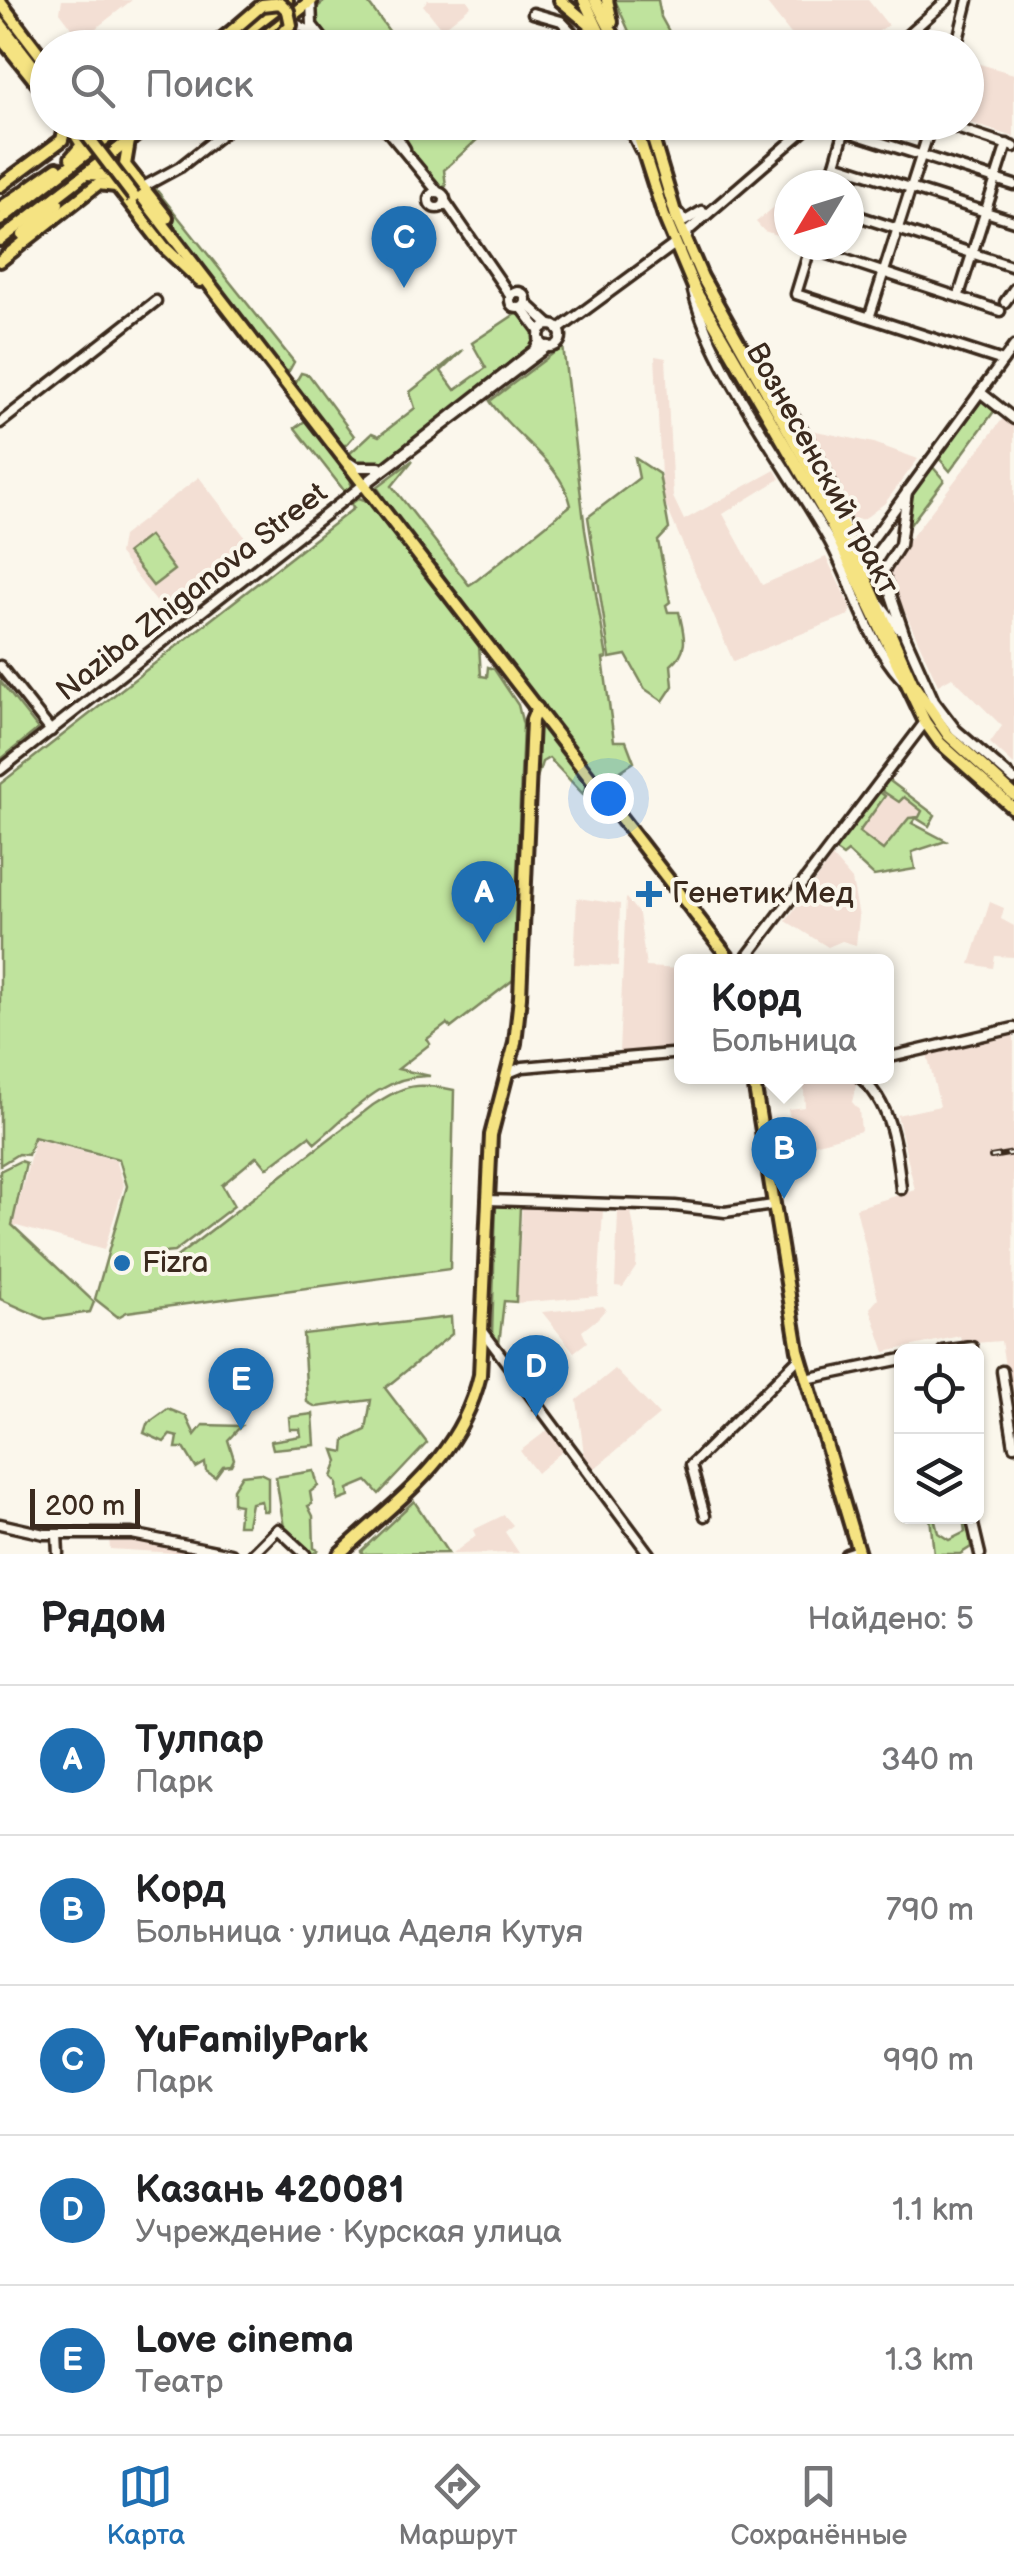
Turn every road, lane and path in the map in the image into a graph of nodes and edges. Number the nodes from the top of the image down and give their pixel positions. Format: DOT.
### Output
graph roads {
  1 [pos="287,0"];
  2 [pos="311,0"];
  3 [pos="560,0"];
  4 [pos="584,0"];
  5 [pos="595,0"];
  6 [pos="608,0"];
  7 [pos="947,0"];
  8 [pos="968,0"];
  9 [pos="0,2"];
  10 [pos="533,13"];
  11 [pos="0,14"];
  12 [pos="12,18"];
  13 [pos="286,20"];
  14 [pos="0,23"];
  15 [pos="233,30"];
  16 [pos="248,30"];
  17 [pos="273,30"];
  18 [pos="285,30"];
  19 [pos="308,30"];
  20 [pos="315,30"];
  21 [pos="569,30"];
  22 [pos="596,30"];
  23 [pos="599,30"];
  24 [pos="611,30"];
  25 [pos="615,30"];
  26 [pos="913,30"];
  27 [pos="960,30"];
  28 [pos="30,41"];
  29 [pos="21,42"];
  30 [pos="2,43"];
  31 [pos="30,53"];
  32 [pos="30,62"];
  33 [pos="30,76"];
  34 [pos="984,137"];
  35 [pos="62,140"];
  36 [pos="79,140"];
  37 [pos="95,140"];
  38 [pos="104,140"];
  39 [pos="130,140"];
  40 [pos="214,140"];
  41 [pos="398,140"];
  42 [pos="636,140"];
  43 [pos="640,140"];
  44 [pos="653,140"];
  45 [pos="793,140"];
  46 [pos="842,140"];
  47 [pos="881,140"];
  48 [pos="928,140"];
  49 [pos="1011,145"];
  50 [pos="922,155"];
  51 [pos="646,159"];
  52 [pos="836,164"];
  53 [pos="65,170"];
  54 [pos="834,170"];
  55 [pos="86,174"];
  56 [pos="996,179"];
  57 [pos="1014,185"];
  58 [pos="0,186"];
  59 [pos="739,186"];
  60 [pos="117,187"];
  61 [pos="29,188"];
  62 [pos="911,189"];
  63 [pos="139,192"];
  64 [pos="434,194"];
  65 [pos="672,203"];
  66 [pos="445,207"];
  67 [pos="0,208"];
  68 [pos="986,212"];
  69 [pos="864,218"];
  70 [pos="0,220"];
  71 [pos="1014,221"];
  72 [pos="898,230"];
  73 [pos="681,243"];
  74 [pos="1,252"];
  75 [pos="971,252"];
  76 [pos="807,260"];
  77 [pos="850,260"];
  78 [pos="1014,267"];
  79 [pos="884,272"];
  80 [pos="1014,289"];
  81 [pos="212,292"];
  82 [pos="514,294"];
  83 [pos="959,294"];
  84 [pos="156,301"];
  85 [pos="1005,302"];
  86 [pos="524,305"];
  87 [pos="1000,311"];
  88 [pos="870,315"];
  89 [pos="554,328"];
  90 [pos="540,336"];
  91 [pos="548,346"];
  92 [pos="1014,346"];
  93 [pos="1003,361"];
  94 [pos="980,392"];
  95 [pos="1014,419"];
  96 [pos="0,423"];
  97 [pos="339,454"];
  98 [pos="384,466"];
  99 [pos="364,485"];
  100 [pos="906,490"];
  101 [pos="847,536"];
  102 [pos="869,538"];
  103 [pos="859,558"];
  104 [pos="878,600"];
  105 [pos="904,636"];
  106 [pos="0,666"];
  107 [pos="536,708"];
  108 [pos="925,722"];
  109 [pos="51,731"];
  110 [pos="0,770"];
  111 [pos="1014,780"];
  112 [pos="1014,795"];
  113 [pos="1014,809"];
  114 [pos="726,954"];
  115 [pos="749,954"];
  116 [pos="1014,1028"];
  117 [pos="674,1055"];
  118 [pos="512,1056"];
  119 [pos="894,1056"];
  120 [pos="523,1067"];
  121 [pos="508,1073"];
  122 [pos="754,1084"];
  123 [pos="866,1084"];
  124 [pos="902,1189"];
  125 [pos="487,1200"];
  126 [pos="773,1205"];
  127 [pos="482,1330"];
  128 [pos="482,1354"];
  129 [pos="500,1354"];
  130 [pos="800,1357"];
  131 [pos="894,1362"];
  132 [pos="1003,1375"];
  133 [pos="806,1379"];
  134 [pos="1014,1446"];
  135 [pos="705,1516"];
  136 [pos="0,1524"];
  137 [pos="973,1524"];
  138 [pos="57,1534"];
  139 [pos="258,1552"];
  140 [pos="854,1553"];
  141 [pos="58,1554"];
  142 [pos="231,1554"];
  143 [pos="304,1554"];
  144 [pos="339,1554"];
  145 [pos="649,1554"];
  146 [pos="980,1554"];
  1 -- 16 [label="main road"];
  2 -- 13 [label="main road"];
  2 -- 20 [label="street"];
  3 -- 22 [label="main road"];
  4 -- 23 [label="main road"];
  5 -- 24 [label="main road"];
  6 -- 25 [label="main road"];
  7 -- 26 [label="street"];
  8 -- 27 [label="street"];
  9 -- 12 [label="main road"];
  10 -- 21 [label="street"];
  11 -- 29 [label="main road"];
  12 -- 28 [label="main road"];
  12 -- 29 [label="main road"];
  13 -- 17 [label="main road"];
  13 -- 19 [label="street"];
  14 -- 32 [label="main road"];
  15 -- 18 [label="main road, bridge"];
  29 -- 31 [label="main road"];
  30 -- 33 [label="main road"];
  34 -- 49 [label="street"];
  35 -- 58 [label="main road"];
  36 -- 61 [label="main road"];
  37 -- 63 [label="main road, bridge"];
  38 -- 53 [label="main road"];
  39 -- 55 [label="main road"];
  39 -- 63 [label="main road"];
  40 -- 63 [label="street"];
  41 -- 64 [label="street"];
  42 -- 51 [label="street"];
  43 -- 51 [label="main road, Вознесенский тракт"];
  44 -- 65 [label="main road, Вознесенский тракт"];
  45 -- 59 [label="street"];
  46 -- 52 [label="street"];
  47 -- 50 [label="street"];
  48 -- 50 [label="street"];
  49 -- 56 [label="street"];
  50 -- 56 [label="street"];
  50 -- 62 [label="street"];
  51 -- 73 [label="main road, Вознесенский тракт"];
  52 -- 54 [label="street"];
  52 -- 62 [label="street"];
  53 -- 61 [label="main road"];
  53 -- 70 [label="main road"];
  55 -- 60 [label="main road"];
  55 -- 74 [label="main road"];
  56 -- 57 [label="street"];
  56 -- 68 [label="street"];
  59 -- 65 [label="street"];
  59 -- 73 [label="street"];
  60 -- 74 [label="main road"];
  60 -- 81 [label="main road"];
  61 -- 67 [label="main road"];
  62 -- 68 [label="street"];
  62 -- 72 [label="street"];
  63 -- 81 [label="main road"];
  64 -- 66 [label="street"];
  64 -- 66 [label="street"];
  65 -- 73 [label="main road, Вознесенский тракт"];
  66 -- 82 [label="street"];
  68 -- 71 [label="street"];
  68 -- 75 [label="street"];
  69 -- 72 [label="street"];
  72 -- 75 [label="street"];
  72 -- 79 [label="street"];
  73 -- 89 [label="street"];
  73 -- 101 [label="main road, Вознесенский тракт"];
  73 -- 108 [label="main road, Вознесенский тракт"];
  75 -- 78 [label="street"];
  75 -- 83 [label="street"];
  76 -- 88 [label="street"];
  77 -- 79 [label="street"];
  79 -- 83 [label="street"];
  79 -- 88 [label="street"];
  80 -- 85 [label="street"];
  81 -- 97 [label="main road"];
  82 -- 86 [label="street"];
  82 -- 86 [label="street"];
  83 -- 87 [label="street"];
  84 -- 96 [label="street"];
  86 -- 89 [label="street"];
  86 -- 90 [label="street"];
  88 -- 93 [label="street"];
  89 -- 90 [label="street"];
  89 -- 91 [label="street"];
  90 -- 91 [label="street"];
  90 -- 98 [label="street"];
  91 -- 99 [label="street"];
  92 -- 93 [label="street"];
  93 -- 94 [label="street"];
  94 -- 95 [label="street"];
  94 -- 100 [label="street"];
  97 -- 98 [label="street"];
  97 -- 99 [label="main road"];
  98 -- 99 [label="street"];
  99 -- 107 [label="main road"];
  99 -- 109 [label="street, Naziba Zhiganova Street"];
  100 -- 102 [label="street"];
  100 -- 105 [label="street"];
  101 -- 102 [label="street"];
  101 -- 103 [label="main road, Вознесенский тракт"];
  102 -- 103 [label="street"];
  103 -- 104 [label="main road, Вознесенский тракт"];
  104 -- 105 [label="street"];
  104 -- 112 [label="main road, Вознесенский тракт"];
  105 -- 111 [label="street"];
  106 -- 109 [label="street"];
  107 -- 114 [label="main road"];
  107 -- 118 [label="main road"];
  108 -- 113 [label="main road, Вознесенский тракт"];
  108 -- 115 [label="street"];
  109 -- 110 [label="street, Naziba Zhiganova Street"];
  116 -- 119 [label="street"];
  117 -- 120 [label="street"];
  118 -- 120 [label="street"];
  118 -- 121 [label="main road"];
  120 -- 121 [label="street"];
  121 -- 125 [label="main road"];
  122 -- 126 [label="main road"];
  123 -- 124 [label="street"];
  125 -- 126 [label="street"];
  125 -- 127 [label="main road"];
  126 -- 130 [label="main road"];
  127 -- 128 [label="main road"];
  127 -- 129 [label="street"];
  128 -- 129 [label="street"];
  128 -- 144 [label="main road"];
  129 -- 145 [label="street"];
  130 -- 133 [label="main road"];
  130 -- 135 [label="street"];
  131 -- 133 [label="street"];
  132 -- 134 [label="street"];
  133 -- 140 [label="main road"];
  136 -- 138 [label="street"];
  137 -- 146 [label="street"];
  138 -- 141 [label="street"];
  138 -- 142 [label="street"];
  139 -- 143 [label="street"];
}
